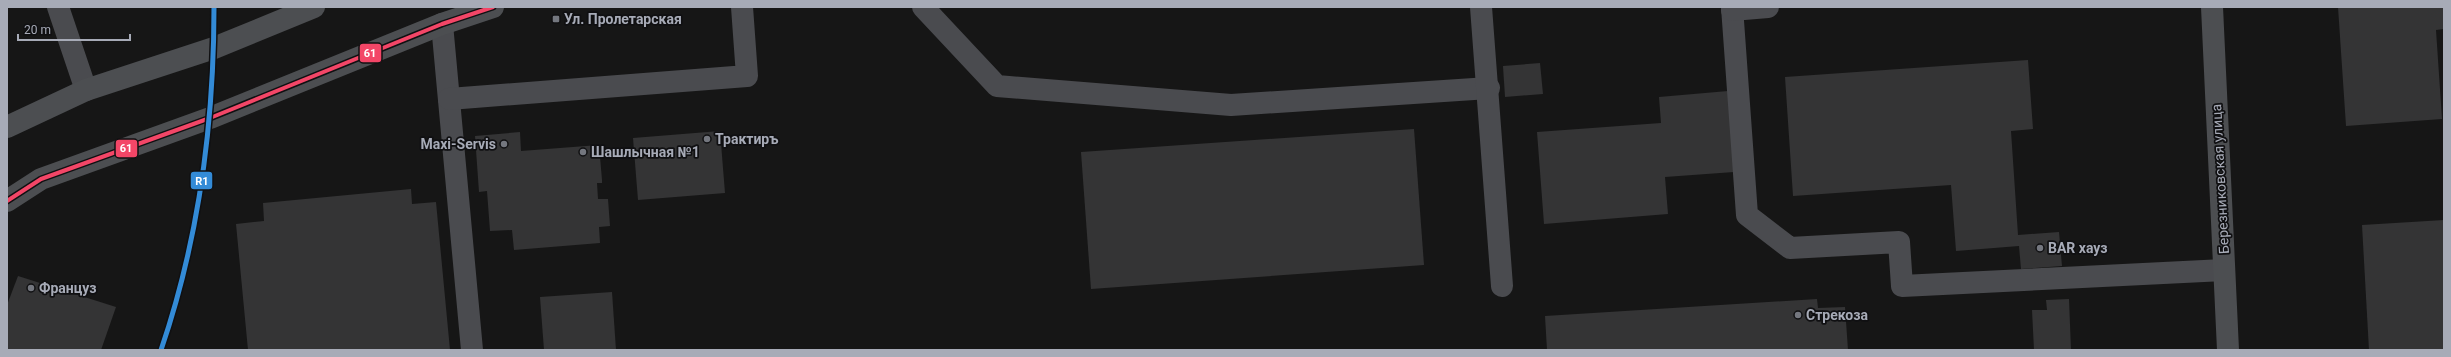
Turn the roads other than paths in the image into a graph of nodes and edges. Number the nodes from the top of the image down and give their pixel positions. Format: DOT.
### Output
graph roads {
  1 [pos="58,7"];
  2 [pos="314,7"];
  3 [pos="493,7"];
  4 [pos="742,7"];
  5 [pos="922,7"];
  6 [pos="1482,7"];
  7 [pos="1768,7"];
  8 [pos="2212,7"];
  9 [pos="1732,8"];
  10 [pos="446,15"];
  11 [pos="1489,88"];
  12 [pos="86,90"];
  13 [pos="449,98"];
  14 [pos="9,127"];
  15 [pos="7,201"];
  16 [pos="2224,270"];
  17 [pos="1502,286"];
  18 [pos="472,350"];
  19 [pos="2228,350"];
  1 -- 12 [label="lane"];
  2 -- 12 [label="main road"];
  3 -- 10 [label="main road"];
  4 -- 13 [label="lane"];
  5 -- 11 [label="lane"];
  6 -- 11 [label="lane"];
  7 -- 9 [label="lane"];
  8 -- 16 [label="main road, Березниковская улица"];
  9 -- 16 [label="lane"];
  10 -- 13 [label="lane"];
  10 -- 15 [label="main road"];
  11 -- 17 [label="lane"];
  12 -- 14 [label="main road"];
  13 -- 18 [label="lane"];
  16 -- 19 [label="main road, Березниковская улица"];
}
